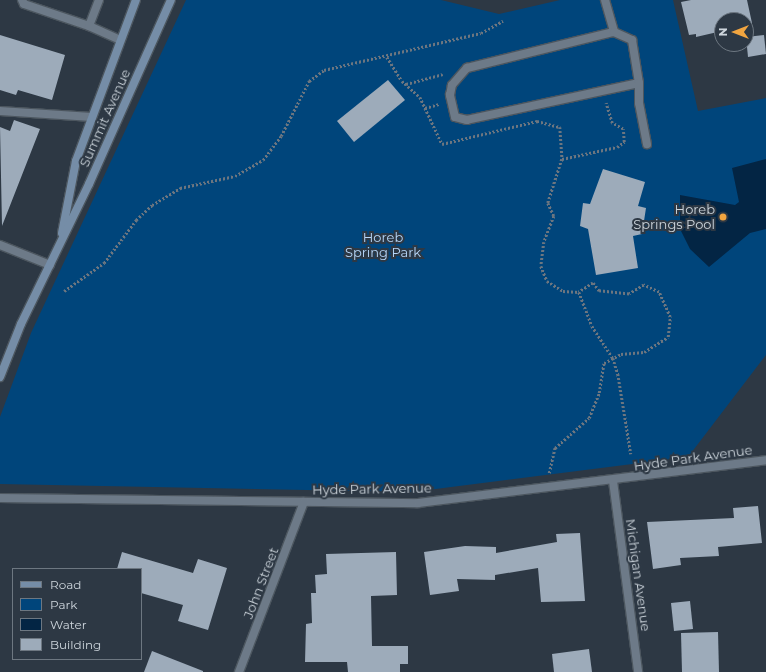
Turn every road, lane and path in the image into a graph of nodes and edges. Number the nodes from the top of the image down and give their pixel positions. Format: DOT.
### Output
graph roads {
  1 [pos="22,0"];
  2 [pos="99,0"];
  3 [pos="136,0"];
  4 [pos="172,0"];
  5 [pos="605,0"];
  6 [pos="503,21"];
  7 [pos="89,26"];
  8 [pos="614,32"];
  9 [pos="120,40"];
  10 [pos="387,57"];
  11 [pos="462,74"];
  12 [pos="639,83"];
  13 [pos="406,84"];
  14 [pos="602,91"];
  15 [pos="0,111"];
  16 [pos="92,117"];
  17 [pos="647,144"];
  18 [pos="562,159"];
  19 [pos="0,245"];
  20 [pos="59,245"];
  21 [pos="50,264"];
  22 [pos="64,290"];
  23 [pos="579,292"];
  24 [pos="613,358"];
  25 [pos="0,377"];
  26 [pos="631,454"];
  27 [pos="766,460"];
  28 [pos="549,464"];
  29 [pos="613,481"];
  30 [pos="0,498"];
  31 [pos="304,502"];
  32 [pos="239,672"];
  33 [pos="638,672"];
  1 -- 7 [label="street"];
  2 -- 7 [label="street"];
  3 -- 9 [label="main road, Summit Avenue"];
  4 -- 20 [label="main road, Summit Avenue"];
  5 -- 8 [label="street"];
  6 -- 10 [label="path"];
  7 -- 9 [label="street"];
  8 -- 11 [label="street"];
  8 -- 12 [label="street"];
  9 -- 16 [label="main road, Summit Avenue"];
  10 -- 13 [label="path"];
  10 -- 22 [label="path"];
  11 -- 13 [label="path"];
  11 -- 14 [label="street"];
  12 -- 14 [label="street"];
  12 -- 17 [label="street"];
  13 -- 18 [label="path"];
  14 -- 18 [label="path"];
  15 -- 16 [label="street"];
  16 -- 20 [label="main road, Summit Avenue"];
  18 -- 23 [label="path"];
  19 -- 21 [label="street"];
  20 -- 21 [label="main road, Summit Avenue"];
  21 -- 25 [label="main road, Summit Avenue"];
  23 -- 24 [label="path"];
  23 -- 24 [label="path"];
  24 -- 26 [label="path"];
  24 -- 28 [label="path"];
  27 -- 29 [label="street, Hyde Park Avenue"];
  29 -- 31 [label="street, Hyde Park Avenue"];
  29 -- 33 [label="street, Michigan Avenue"];
  30 -- 31 [label="street, Hyde Park Avenue"];
  31 -- 32 [label="street, John Street"];
}
